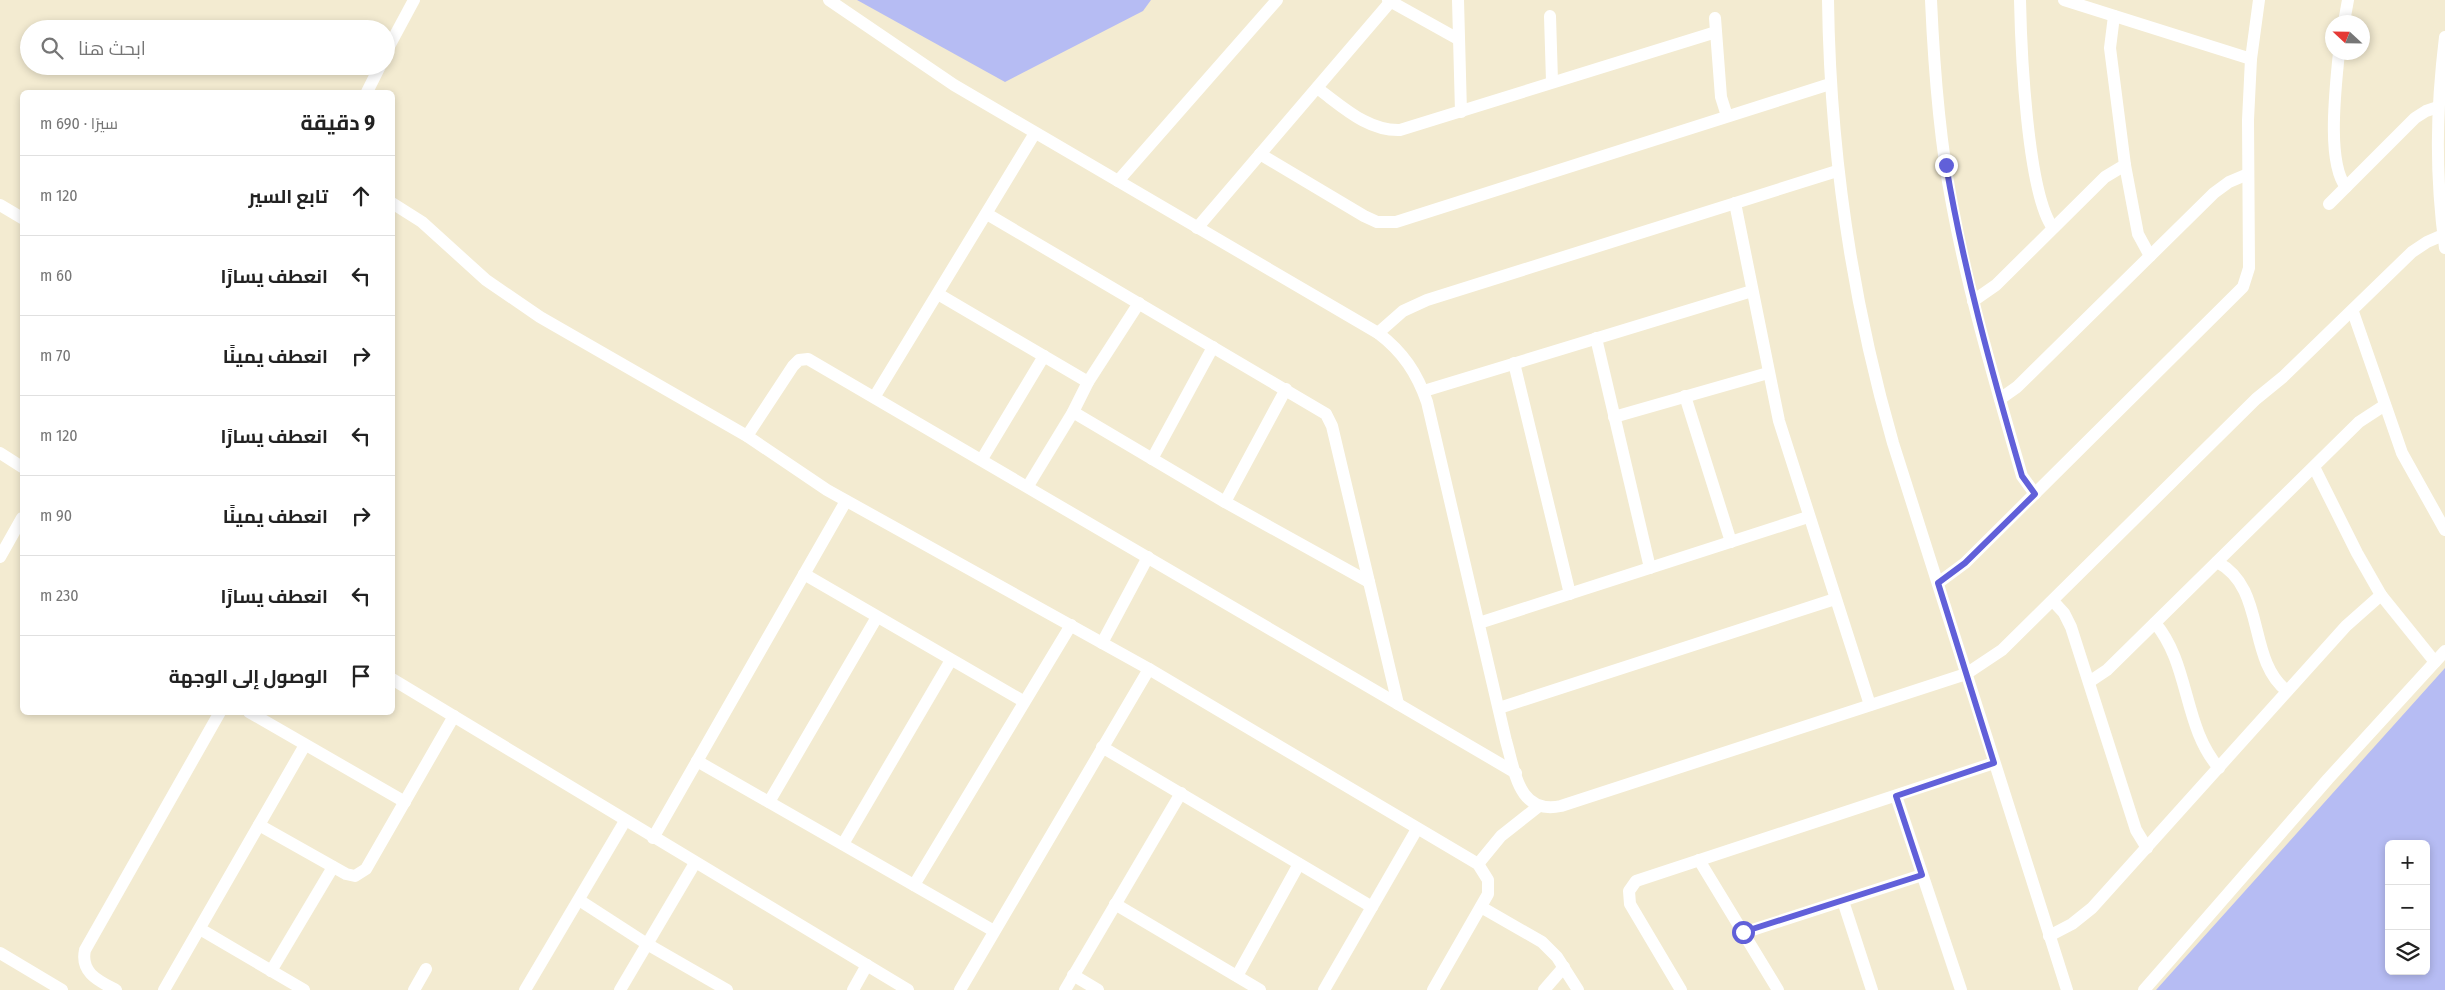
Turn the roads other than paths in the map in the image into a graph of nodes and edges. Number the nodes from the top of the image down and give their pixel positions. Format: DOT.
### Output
graph roads {
  1 [pos="414,0"];
  2 [pos="829,0"];
  3 [pos="1277,0"];
  4 [pos="1458,0"];
  5 [pos="1828,0"];
  6 [pos="1931,0"];
  7 [pos="2020,0"];
  8 [pos="2064,0"];
  9 [pos="2259,0"];
  10 [pos="2348,0"];
  11 [pos="1389,1"];
  12 [pos="2345,15"];
  13 [pos="1550,16"];
  14 [pos="2114,16"];
  15 [pos="1715,18"];
  16 [pos="1716,32"];
  17 [pos="395,35"];
  18 [pos="2445,37"];
  19 [pos="1458,39"];
  20 [pos="2251,59"];
  21 [pos="2338,60"];
  22 [pos="2444,62"];
  23 [pos="376,75"];
  24 [pos="1552,82"];
  25 [pos="1830,84"];
  26 [pos="1316,88"];
  27 [pos="369,90"];
  28 [pos="2438,107"];
  29 [pos="1461,112"];
  30 [pos="1727,116"];
  31 [pos="1035,133"];
  32 [pos="1260,154"];
  33 [pos="2125,165"];
  34 [pos="1837,171"];
  35 [pos="2248,174"];
  36 [pos="1118,181"];
  37 [pos="2346,187"];
  38 [pos="1735,203"];
  39 [pos="2329,204"];
  40 [pos="0,205"];
  41 [pos="395,205"];
  42 [pos="987,214"];
  43 [pos="20,217"];
  44 [pos="1197,228"];
  45 [pos="2053,228"];
  46 [pos="2444,242"];
  47 [pos="2150,256"];
  48 [pos="1752,291"];
  49 [pos="938,294"];
  50 [pos="1973,301"];
  51 [pos="1139,303"];
  52 [pos="2353,312"];
  53 [pos="1378,333"];
  54 [pos="1596,338"];
  55 [pos="1213,347"];
  56 [pos="1044,356"];
  57 [pos="1514,363"];
  58 [pos="1768,372"];
  59 [pos="1088,382"];
  60 [pos="1286,389"];
  61 [pos="1424,391"];
  62 [pos="875,396"];
  63 [pos="1685,396"];
  64 [pos="2000,399"];
  65 [pos="2385,405"];
  66 [pos="1073,412"];
  67 [pos="1614,416"];
  68 [pos="747,436"];
  69 [pos="0,453"];
  70 [pos="982,459"];
  71 [pos="1152,459"];
  72 [pos="20,466"];
  73 [pos="2314,467"];
  74 [pos="1028,486"];
  75 [pos="2035,494"];
  76 [pos="846,501"];
  77 [pos="1225,502"];
  78 [pos="1808,517"];
  79 [pos="20,521"];
  80 [pos="2445,530"];
  81 [pos="1731,542"];
  82 [pos="0,555"];
  83 [pos="1148,557"];
  84 [pos="2217,562"];
  85 [pos="1650,568"];
  86 [pos="804,574"];
  87 [pos="1369,582"];
  88 [pos="1938,583"];
  89 [pos="1570,594"];
  90 [pos="2381,595"];
  91 [pos="1835,599"];
  92 [pos="2053,601"];
  93 [pos="877,617"];
  94 [pos="1479,623"];
  95 [pos="2154,623"];
  96 [pos="1071,625"];
  97 [pos="1102,643"];
  98 [pos="2445,651"];
  99 [pos="952,660"];
  100 [pos="2435,662"];
  101 [pos="1149,669"];
  102 [pos="1966,674"];
  103 [pos="395,681"];
  104 [pos="2089,682"];
  105 [pos="2287,691"];
  106 [pos="1023,701"];
  107 [pos="1398,704"];
  108 [pos="1870,705"];
  109 [pos="1499,708"];
  110 [pos="218,715"];
  111 [pos="254,715"];
  112 [pos="454,716"];
  113 [pos="305,745"];
  114 [pos="1102,747"];
  115 [pos="697,761"];
  116 [pos="1994,763"];
  117 [pos="2218,768"];
  118 [pos="1516,773"];
  119 [pos="1181,793"];
  120 [pos="1896,796"];
  121 [pos="404,802"];
  122 [pos="769,802"];
  123 [pos="1538,806"];
  124 [pos="625,821"];
  125 [pos="259,825"];
  126 [pos="1417,829"];
  127 [pos="653,838"];
  128 [pos="843,844"];
  129 [pos="2146,848"];
  130 [pos="1699,860"];
  131 [pos="695,863"];
  132 [pos="1299,864"];
  133 [pos="1478,864"];
  134 [pos="333,867"];
  135 [pos="1922,875"];
  136 [pos="914,884"];
  137 [pos="579,900"];
  138 [pos="1843,900"];
  139 [pos="1116,904"];
  140 [pos="1372,907"];
  141 [pos="1481,907"];
  142 [pos="200,929"];
  143 [pos="994,930"];
  144 [pos="1743,932"];
  145 [pos="2049,936"];
  146 [pos="647,944"];
  147 [pos="0,953"];
  148 [pos="867,966"];
  149 [pos="1564,967"];
  150 [pos="426,969"];
  151 [pos="271,971"];
  152 [pos="1073,975"];
  153 [pos="1237,976"];
  154 [pos="62,990"];
  155 [pos="116,990"];
  156 [pos="164,990"];
  157 [pos="304,990"];
  158 [pos="414,990"];
  159 [pos="525,990"];
  160 [pos="620,990"];
  161 [pos="727,990"];
  162 [pos="853,990"];
  163 [pos="908,990"];
  164 [pos="960,990"];
  165 [pos="1064,990"];
  166 [pos="1098,990"];
  167 [pos="1260,990"];
  168 [pos="1324,990"];
  169 [pos="1433,990"];
  170 [pos="1544,990"];
  171 [pos="1578,990"];
  172 [pos="1681,990"];
  173 [pos="1778,990"];
  174 [pos="1872,990"];
  175 [pos="1961,990"];
  176 [pos="2067,990"];
  177 [pos="2144,990"];
  1 -- 17 [label="street"];
  2 -- 31 [label="street"];
  3 -- 36 [label="street"];
  4 -- 19 [label="street"];
  5 -- 25 [label="street"];
  6 -- 50 [label="street"];
  7 -- 45 [label="street"];
  8 -- 14 [label="street"];
  9 -- 20 [label="street"];
  10 -- 12 [label="street"];
  11 -- 19 [label="street"];
  11 -- 26 [label="street"];
  13 -- 24 [label="street"];
  14 -- 20 [label="street"];
  14 -- 33 [label="street"];
  15 -- 16 [label="street"];
  16 -- 24 [label="street"];
  16 -- 30 [label="street"];
  18 -- 22 [label="street"];
  19 -- 29 [label="street"];
  20 -- 35 [label="street"];
  21 -- 37 [label="street"];
  22 -- 28 [label="street"];
  23 -- 27 [label="street"];
  24 -- 29 [label="street"];
  25 -- 30 [label="street"];
  25 -- 34 [label="street"];
  26 -- 29 [label="street"];
  26 -- 32 [label="street"];
  28 -- 37 [label="street"];
  28 -- 46 [label="street"];
  30 -- 32 [label="street"];
  31 -- 36 [label="street"];
  31 -- 42 [label="street"];
  32 -- 44 [label="street"];
  33 -- 45 [label="street"];
  33 -- 47 [label="street"];
  34 -- 38 [label="street"];
  34 -- 88 [label="street"];
  35 -- 47 [label="street"];
  35 -- 75 [label="street"];
  36 -- 44 [label="street"];
  37 -- 39 [label="street"];
  38 -- 48 [label="street"];
  38 -- 53 [label="street"];
  40 -- 43 [label="street"];
  41 -- 68 [label="street"];
  42 -- 49 [label="street"];
  42 -- 51 [label="street"];
  44 -- 53 [label="street"];
  45 -- 50 [label="street"];
  46 -- 52 [label="street"];
  47 -- 64 [label="street"];
  48 -- 54 [label="street"];
  48 -- 58 [label="street"];
  49 -- 56 [label="street"];
  49 -- 62 [label="street"];
  50 -- 64 [label="street"];
  51 -- 55 [label="street"];
  51 -- 59 [label="street"];
  52 -- 65 [label="street"];
  52 -- 92 [label="street"];
  53 -- 61 [label="street"];
  54 -- 57 [label="street"];
  54 -- 67 [label="street"];
  55 -- 60 [label="street"];
  55 -- 71 [label="street"];
  56 -- 59 [label="street"];
  56 -- 70 [label="street"];
  57 -- 61 [label="street"];
  57 -- 89 [label="street"];
  58 -- 63 [label="street"];
  58 -- 78 [label="street"];
  59 -- 66 [label="street"];
  60 -- 77 [label="street"];
  60 -- 87 [label="street"];
  61 -- 94 [label="street"];
  62 -- 68 [label="street"];
  62 -- 70 [label="street"];
  63 -- 67 [label="street"];
  63 -- 81 [label="street"];
  64 -- 75 [label="street"];
  65 -- 73 [label="street"];
  65 -- 80 [label="street"];
  66 -- 71 [label="street"];
  66 -- 74 [label="street"];
  67 -- 85 [label="street"];
  68 -- 76 [label="street"];
  69 -- 72 [label="street"];
  70 -- 74 [label="street"];
  71 -- 77 [label="street"];
  73 -- 84 [label="street"];
  73 -- 90 [label="street"];
  74 -- 83 [label="street"];
  75 -- 88 [label="street"];
  76 -- 86 [label="street"];
  76 -- 96 [label="street"];
  77 -- 87 [label="street"];
  78 -- 81 [label="street"];
  78 -- 91 [label="street"];
  79 -- 82 [label="street"];
  81 -- 85 [label="street"];
  83 -- 97 [label="street"];
  83 -- 107 [label="street"];
  84 -- 95 [label="street"];
  84 -- 105 [label="street"];
  85 -- 89 [label="street"];
  86 -- 93 [label="street"];
  86 -- 115 [label="street"];
  87 -- 107 [label="street"];
  88 -- 102 [label="street"];
  89 -- 94 [label="street"];
  90 -- 100 [label="street"];
  90 -- 105 [label="street"];
  91 -- 108 [label="street"];
  91 -- 109 [label="street"];
  92 -- 102 [label="street"];
  92 -- 104 [label="street"];
  93 -- 99 [label="street"];
  93 -- 122 [label="street"];
  94 -- 109 [label="street"];
  95 -- 104 [label="street"];
  95 -- 117 [label="street"];
  96 -- 97 [label="street"];
  96 -- 106 [label="street"];
  97 -- 101 [label="street"];
  98 -- 100 [label="street"];
  99 -- 106 [label="street"];
  99 -- 128 [label="street"];
  100 -- 177 [label="street"];
  101 -- 114 [label="street"];
  101 -- 126 [label="street"];
  102 -- 108 [label="street"];
  102 -- 116 [label="street"];
  103 -- 112 [label="street"];
  104 -- 129 [label="street"];
  105 -- 117 [label="street"];
  106 -- 136 [label="street"];
  107 -- 118 [label="street"];
  108 -- 123 [label="street"];
  109 -- 118 [label="street"];
  110 -- 155 [label="street"];
  111 -- 113 [label="street"];
  112 -- 121 [label="street"];
  112 -- 124 [label="street"];
  113 -- 121 [label="street"];
  113 -- 125 [label="street"];
  114 -- 119 [label="street"];
  114 -- 143 [label="street"];
  115 -- 122 [label="street"];
  115 -- 127 [label="street"];
  116 -- 120 [label="street"];
  116 -- 145 [label="street"];
  117 -- 129 [label="street"];
  118 -- 123 [label="street"];
  119 -- 132 [label="street"];
  119 -- 139 [label="street"];
  120 -- 130 [label="street"];
  120 -- 135 [label="street"];
  121 -- 134 [label="street"];
  122 -- 128 [label="street"];
  123 -- 133 [label="street"];
  124 -- 127 [label="street"];
  124 -- 137 [label="street"];
  125 -- 134 [label="street"];
  125 -- 142 [label="street"];
  126 -- 133 [label="street"];
  126 -- 140 [label="street"];
  127 -- 131 [label="street"];
  128 -- 136 [label="street"];
  129 -- 145 [label="street"];
  130 -- 144 [label="street"];
  130 -- 172 [label="street"];
  131 -- 146 [label="street"];
  131 -- 148 [label="street"];
  132 -- 140 [label="street"];
  132 -- 153 [label="street"];
  133 -- 141 [label="street"];
  134 -- 151 [label="street"];
  135 -- 138 [label="street"];
  135 -- 175 [label="street"];
  136 -- 143 [label="street"];
  137 -- 146 [label="street"];
  137 -- 159 [label="street"];
  138 -- 144 [label="street"];
  138 -- 174 [label="street"];
  139 -- 152 [label="street"];
  139 -- 153 [label="street"];
  140 -- 168 [label="street"];
  141 -- 149 [label="street"];
  141 -- 169 [label="street"];
  142 -- 151 [label="street"];
  142 -- 156 [label="street"];
  143 -- 164 [label="street"];
  144 -- 173 [label="street"];
  145 -- 176 [label="street"];
  146 -- 160 [label="street"];
  146 -- 161 [label="street"];
  147 -- 154 [label="street"];
  148 -- 162 [label="street"];
  148 -- 163 [label="street"];
  149 -- 170 [label="street"];
  149 -- 171 [label="street"];
  150 -- 158 [label="street"];
  151 -- 157 [label="street"];
  152 -- 165 [label="street"];
  152 -- 166 [label="street"];
  153 -- 167 [label="street"];
}
